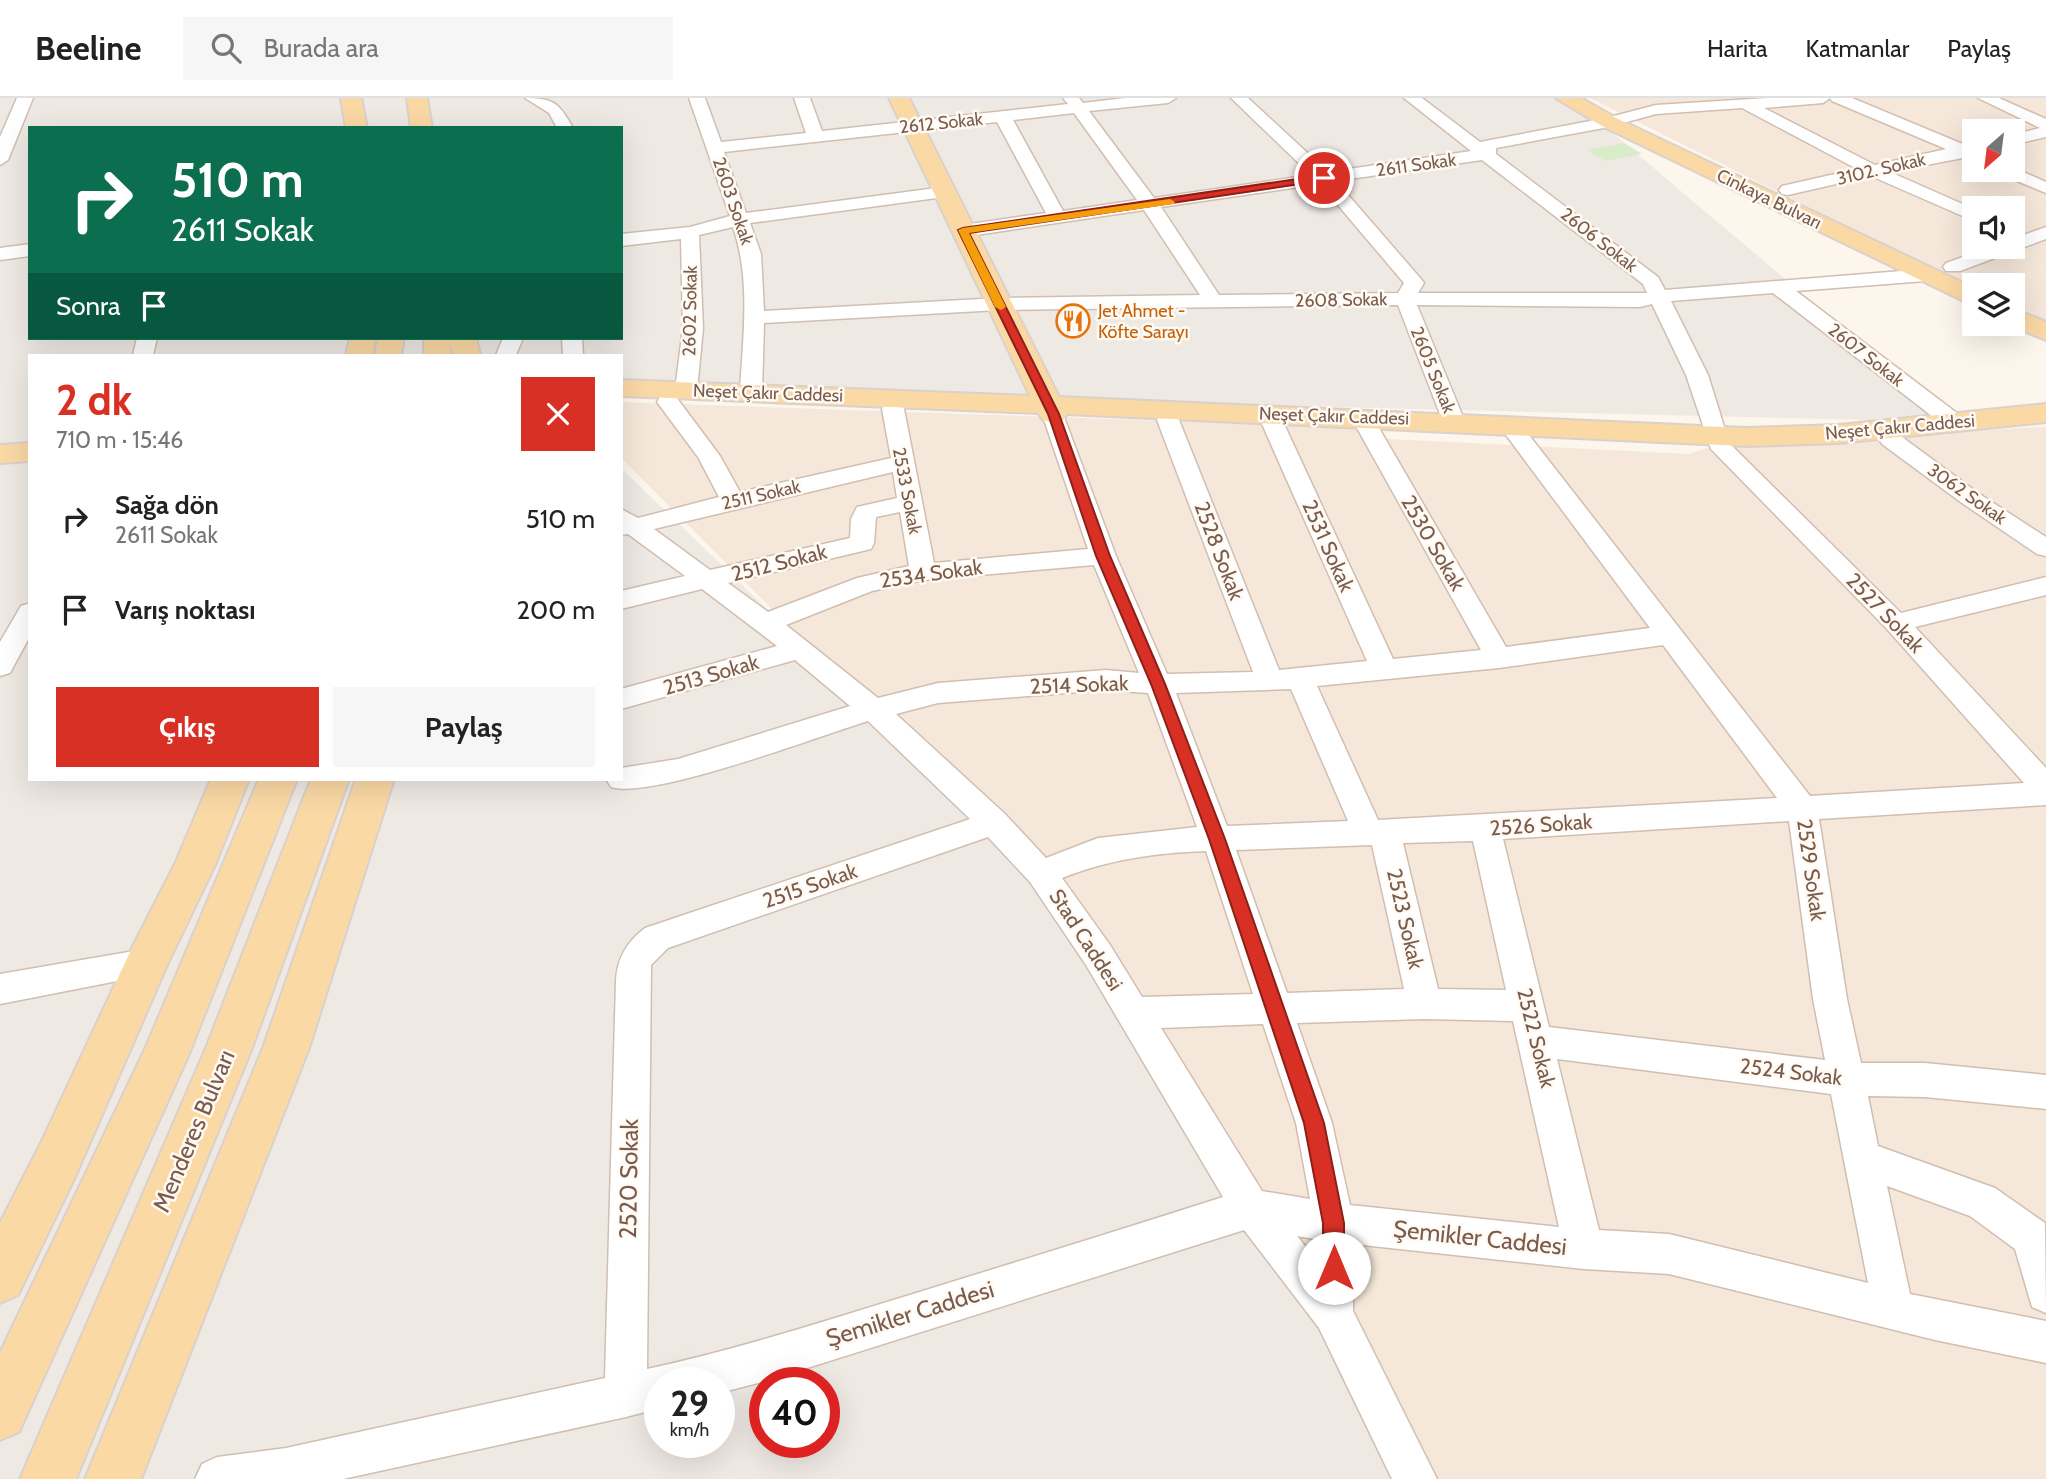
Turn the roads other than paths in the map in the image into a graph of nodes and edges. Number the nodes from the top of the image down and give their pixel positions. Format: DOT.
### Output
graph roads {
  1 [pos="351,98"];
  2 [pos="369,98"];
  3 [pos="401,98"];
  4 [pos="417,98"];
  5 [pos="533,98"];
  6 [pos="697,98"];
  7 [pos="802,98"];
  8 [pos="899,98"];
  9 [pos="1168,98"];
  10 [pos="1238,98"];
  11 [pos="1412,98"];
  12 [pos="1566,98"];
  13 [pos="1593,98"];
  14 [pos="1823,98"];
  15 [pos="1838,98"];
  16 [pos="1986,98"];
  17 [pos="1075,103"];
  18 [pos="22,104"];
  19 [pos="1743,104"];
  20 [pos="0,112"];
  21 [pos="1003,117"];
  22 [pos="1617,118"];
  23 [pos="2046,125"];
  24 [pos="356,126"];
  25 [pos="374,126"];
  26 [pos="406,126"];
  27 [pos="422,126"];
  28 [pos="564,126"];
  29 [pos="913,126"];
  30 [pos="2046,132"];
  31 [pos="2025,136"];
  32 [pos="816,137"];
  33 [pos="714,148"];
  34 [pos="1962,148"];
  35 [pos="1962,153"];
  36 [pos="1488,154"];
  37 [pos="0,160"];
  38 [pos="1873,171"];
  39 [pos="1324,178"];
  40 [pos="2025,179"];
  41 [pos="2046,188"];
  42 [pos="944,191"];
  43 [pos="1788,191"];
  44 [pos="1150,205"];
  45 [pos="1962,211"];
  46 [pos="1058,218"];
  47 [pos="741,219"];
  48 [pos="963,230"];
  49 [pos="690,232"];
  50 [pos="623,240"];
  51 [pos="2027,240"];
  52 [pos="28,250"];
  53 [pos="0,254"];
  54 [pos="1953,267"];
  55 [pos="1966,273"];
  56 [pos="1926,275"];
  57 [pos="1778,287"];
  58 [pos="1962,292"];
  59 [pos="1659,296"];
  60 [pos="1405,299"];
  61 [pos="2025,300"];
  62 [pos="1214,302"];
  63 [pos="999,304"];
  64 [pos="2046,310"];
  65 [pos="754,318"];
  66 [pos="2025,322"];
  67 [pos="2046,332"];
  68 [pos="623,388"];
  69 [pos="751,391"];
  70 [pos="677,396"];
  71 [pos="623,401"];
  72 [pos="893,409"];
  73 [pos="1051,410"];
  74 [pos="2046,413"];
  75 [pos="1168,421"];
  76 [pos="1454,422"];
  77 [pos="1954,422"];
  78 [pos="2046,422"];
  79 [pos="1273,424"];
  80 [pos="1368,428"];
  81 [pos="1517,435"];
  82 [pos="1890,439"];
  83 [pos="1717,440"];
  84 [pos="28,452"];
  85 [pos="0,454"];
  86 [pos="901,463"];
  87 [pos="733,501"];
  88 [pos="908,503"];
  89 [pos="626,524"];
  90 [pos="2046,548"];
  91 [pos="1103,556"];
  92 [pos="923,572"];
  93 [pos="708,581"];
  94 [pos="2046,586"];
  95 [pos="623,600"];
  96 [pos="28,616"];
  97 [pos="765,623"];
  98 [pos="1896,623"];
  99 [pos="1671,635"];
  100 [pos="800,649"];
  101 [pos="9,656"];
  102 [pos="1499,658"];
  103 [pos="1384,669"];
  104 [pos="1300,678"];
  105 [pos="1270,681"];
  106 [pos="1158,684"];
  107 [pos="623,698"];
  108 [pos="873,709"];
  109 [pos="2046,750"];
  110 [pos="2015,754"];
  111 [pos="623,779"];
  112 [pos="229,781"];
  113 [pos="277,781"];
  114 [pos="329,781"];
  115 [pos="373,781"];
  116 [pos="2046,788"];
  117 [pos="2046,793"];
  118 [pos="1802,808"];
  119 [pos="994,823"];
  120 [pos="1485,828"];
  121 [pos="1377,833"];
  122 [pos="1217,839"];
  123 [pos="1041,873"];
  124 [pos="634,961"];
  125 [pos="146,963"];
  126 [pos="0,989"];
  127 [pos="1424,1004"];
  128 [pos="1528,1006"];
  129 [pos="1275,1008"];
  130 [pos="1133,1013"];
  131 [pos="1537,1041"];
  132 [pos="1845,1079"];
  133 [pos="2046,1092"];
  134 [pos="1862,1159"];
  135 [pos="1251,1208"];
  136 [pos="1334,1223"];
  137 [pos="1584,1249"];
  138 [pos="0,1277"];
  139 [pos="2046,1293"];
  140 [pos="1893,1310"];
  141 [pos="1333,1314"];
  142 [pos="2046,1342"];
  143 [pos="735,1368"];
  144 [pos="643,1392"];
  145 [pos="0,1413"];
  146 [pos="48,1479"];
  147 [pos="113,1479"];
  148 [pos="217,1479"];
  149 [pos="1415,1479"];
  1 -- 24 [label="main road"];
  2 -- 25 [label="main road"];
  3 -- 26 [label="main road"];
  4 -- 27 [label="main road"];
  5 -- 28 [label="street"];
  6 -- 33 [label="street, 2603 Sokak"];
  7 -- 32 [label="street"];
  8 -- 29 [label="main road"];
  9 -- 17 [label="street, 2612 Sokak"];
  10 -- 39 [label="street, 2605 Sokak"];
  11 -- 36 [label="street, 2606 Sokak"];
  12 -- 22 [label="main road, Cinkaya Bulvarı"];
  13 -- 22 [label="main road, Cinkaya Bulvarı"];
  14 -- 19 [label="street"];
  15 -- 34 [label="street"];
  16 -- 23 [label="street"];
  17 -- 21 [label="street, 2612 Sokak"];
  17 -- 44 [label="street"];
  18 -- 20 [label="street"];
  18 -- 37 [label="street"];
  19 -- 22 [label="street"];
  19 -- 38 [label="street"];
  21 -- 29 [label="street, 2612 Sokak"];
  21 -- 46 [label="street"];
  22 -- 36 [label="street, 2611 Sokak"];
  22 -- 43 [label="main road, Cinkaya Bulvarı"];
  22 -- 56 [label="main road, Cinkaya Bulvarı"];
  29 -- 32 [label="street, 2612 Sokak"];
  29 -- 42 [label="main road"];
  30 -- 31 [label="street"];
  32 -- 33 [label="street, 2612 Sokak"];
  33 -- 47 [label="street, 2603 Sokak"];
  35 -- 38 [label="street, 3102. Sokak"];
  36 -- 39 [label="street, 2611 Sokak"];
  36 -- 59 [label="street, 2606 Sokak"];
  38 -- 43 [label="street, 3102. Sokak"];
  38 -- 45 [label="street"];
  39 -- 44 [label="street, 2611 Sokak"];
  39 -- 60 [label="street, 2605 Sokak"];
  40 -- 41 [label="street"];
  42 -- 47 [label="street"];
  42 -- 48 [label="main road"];
  43 -- 54 [label="main road, Cinkaya Bulvarı"];
  44 -- 46 [label="street, 2611 Sokak"];
  44 -- 62 [label="street"];
  46 -- 48 [label="street, 2611 Sokak"];
  47 -- 49 [label="street"];
  47 -- 65 [label="street, 2603 Sokak"];
  48 -- 63 [label="main road"];
  49 -- 50 [label="street"];
  49 -- 70 [label="street, 2602 Sokak"];
  51 -- 54 [label="street"];
  52 -- 53 [label="street"];
  54 -- 55 [label="main road, Cinkaya Bulvarı"];
  56 -- 57 [label="street, 2608 Sokak"];
  56 -- 58 [label="main road, Cinkaya Bulvarı"];
  57 -- 59 [label="street, 2608 Sokak"];
  57 -- 77 [label="street, 2607 Sokak"];
  59 -- 60 [label="street, 2608 Sokak"];
  59 -- 83 [label="street, 2606 Sokak"];
  60 -- 62 [label="street, 2608 Sokak"];
  60 -- 76 [label="street, 2605 Sokak"];
  61 -- 64 [label="main road"];
  62 -- 63 [label="street, 2608 Sokak"];
  63 -- 65 [label="street, 2608 Sokak"];
  63 -- 73 [label="main road"];
  65 -- 69 [label="street, 2603 Sokak"];
  66 -- 67 [label="main road"];
  68 -- 70 [label="main road, Neşet Çakır Caddesi"];
  69 -- 70 [label="main road, Neşet Çakır Caddesi"];
  69 -- 73 [label="main road, Neşet Çakır Caddesi"];
  70 -- 71 [label="main road, Neşet Çakır Caddesi"];
  70 -- 72 [label="main road, Neşet Çakır Caddesi"];
  70 -- 87 [label="street"];
  72 -- 73 [label="main road, Neşet Çakır Caddesi"];
  72 -- 86 [label="street, 2533 Sokak"];
  73 -- 75 [label="main road, Neşet Çakır Caddesi"];
  73 -- 76 [label="main road, Neşet Çakır Caddesi"];
  73 -- 91 [label="street"];
  74 -- 77 [label="main road, Neşet Çakır Caddesi"];
  75 -- 79 [label="main road, Neşet Çakır Caddesi"];
  75 -- 105 [label="street, 2528 Sokak"];
  76 -- 83 [label="main road, Neşet Çakır Caddesi"];
  77 -- 83 [label="main road, Neşet Çakır Caddesi"];
  78 -- 82 [label="main road, Neşet Çakır Caddesi"];
  79 -- 80 [label="main road, Neşet Çakır Caddesi"];
  79 -- 103 [label="street, 2531 Sokak"];
  80 -- 81 [label="main road, Neşet Çakır Caddesi"];
  80 -- 102 [label="street, 2530 Sokak"];
  81 -- 83 [label="main road, Neşet Çakır Caddesi"];
  81 -- 99 [label="street, 2529 Sokak"];
  82 -- 83 [label="main road, Neşet Çakır Caddesi"];
  82 -- 90 [label="street, 3062 Sokak"];
  83 -- 98 [label="street, 2527 Sokak"];
  84 -- 85 [label="main road"];
  86 -- 87 [label="street, 2511 Sokak"];
  86 -- 88 [label="street, 2533 Sokak"];
  87 -- 89 [label="street, 2511 Sokak"];
  88 -- 92 [label="street, 2533 Sokak"];
  88 -- 93 [label="street, 2512 Sokak"];
  89 -- 93 [label="street, Stad Caddesi"];
  91 -- 92 [label="street, 2534 Sokak"];
  91 -- 106 [label="street"];
  92 -- 97 [label="street, 2534 Sokak"];
  93 -- 95 [label="street, 2512 Sokak"];
  93 -- 97 [label="street, Stad Caddesi"];
  94 -- 98 [label="street"];
  96 -- 101 [label="street"];
  97 -- 100 [label="street, Stad Caddesi"];
  98 -- 110 [label="street, 2527 Sokak"];
  99 -- 102 [label="street, 2514 Sokak"];
  99 -- 118 [label="street, 2529 Sokak"];
  100 -- 107 [label="street, 2513 Sokak"];
  100 -- 108 [label="street, Stad Caddesi"];
  102 -- 103 [label="street, 2514 Sokak"];
  103 -- 104 [label="street, 2514 Sokak"];
  104 -- 105 [label="street, 2514 Sokak"];
  104 -- 121 [label="street, 2523 Sokak"];
  105 -- 106 [label="street, 2514 Sokak"];
  106 -- 108 [label="street, 2514 Sokak"];
  106 -- 122 [label="street"];
  108 -- 111 [label="street, 2514 Sokak"];
  108 -- 119 [label="street, Stad Caddesi"];
  109 -- 110 [label="street"];
  110 -- 116 [label="street, 2527 Sokak"];
  112 -- 125 [label="main road"];
  113 -- 145 [label="main road"];
  114 -- 146 [label="main road, Menderes Bulvarı"];
  115 -- 147 [label="main road"];
  117 -- 118 [label="street, 2526 Sokak"];
  118 -- 120 [label="street, 2526 Sokak"];
  118 -- 132 [label="street, 2529 Sokak"];
  119 -- 123 [label="street, Stad Caddesi"];
  119 -- 124 [label="street, 2515 Sokak"];
  120 -- 121 [label="street, 2526 Sokak"];
  120 -- 128 [label="street, 2522 Sokak"];
  121 -- 122 [label="street, 2526 Sokak"];
  121 -- 127 [label="street, 2523 Sokak"];
  122 -- 123 [label="street, 2526 Sokak"];
  122 -- 129 [label="street"];
  123 -- 130 [label="street, Stad Caddesi"];
  124 -- 144 [label="street, 2520 Sokak"];
  125 -- 126 [label="street"];
  125 -- 138 [label="main road"];
  127 -- 128 [label="street"];
  127 -- 129 [label="street"];
  128 -- 131 [label="street, 2522 Sokak"];
  129 -- 130 [label="street"];
  129 -- 136 [label="street"];
  130 -- 135 [label="street, Stad Caddesi"];
  131 -- 132 [label="street, 2524 Sokak"];
  131 -- 137 [label="street, 2522 Sokak"];
  132 -- 133 [label="street, 2524 Sokak"];
  132 -- 134 [label="street, 2529 Sokak"];
  134 -- 139 [label="street"];
  134 -- 140 [label="street, 2529 Sokak"];
  135 -- 136 [label="street, Şemikler Caddesi"];
  135 -- 141 [label="street, Stad Caddesi"];
  135 -- 143 [label="street, Şemikler Caddesi"];
  136 -- 137 [label="street, Şemikler Caddesi"];
  136 -- 141 [label="street"];
  137 -- 140 [label="street, Şemikler Caddesi"];
  140 -- 142 [label="street, Şemikler Caddesi"];
  141 -- 149 [label="street, Stad Caddesi"];
  144 -- 148 [label="street"];
}
